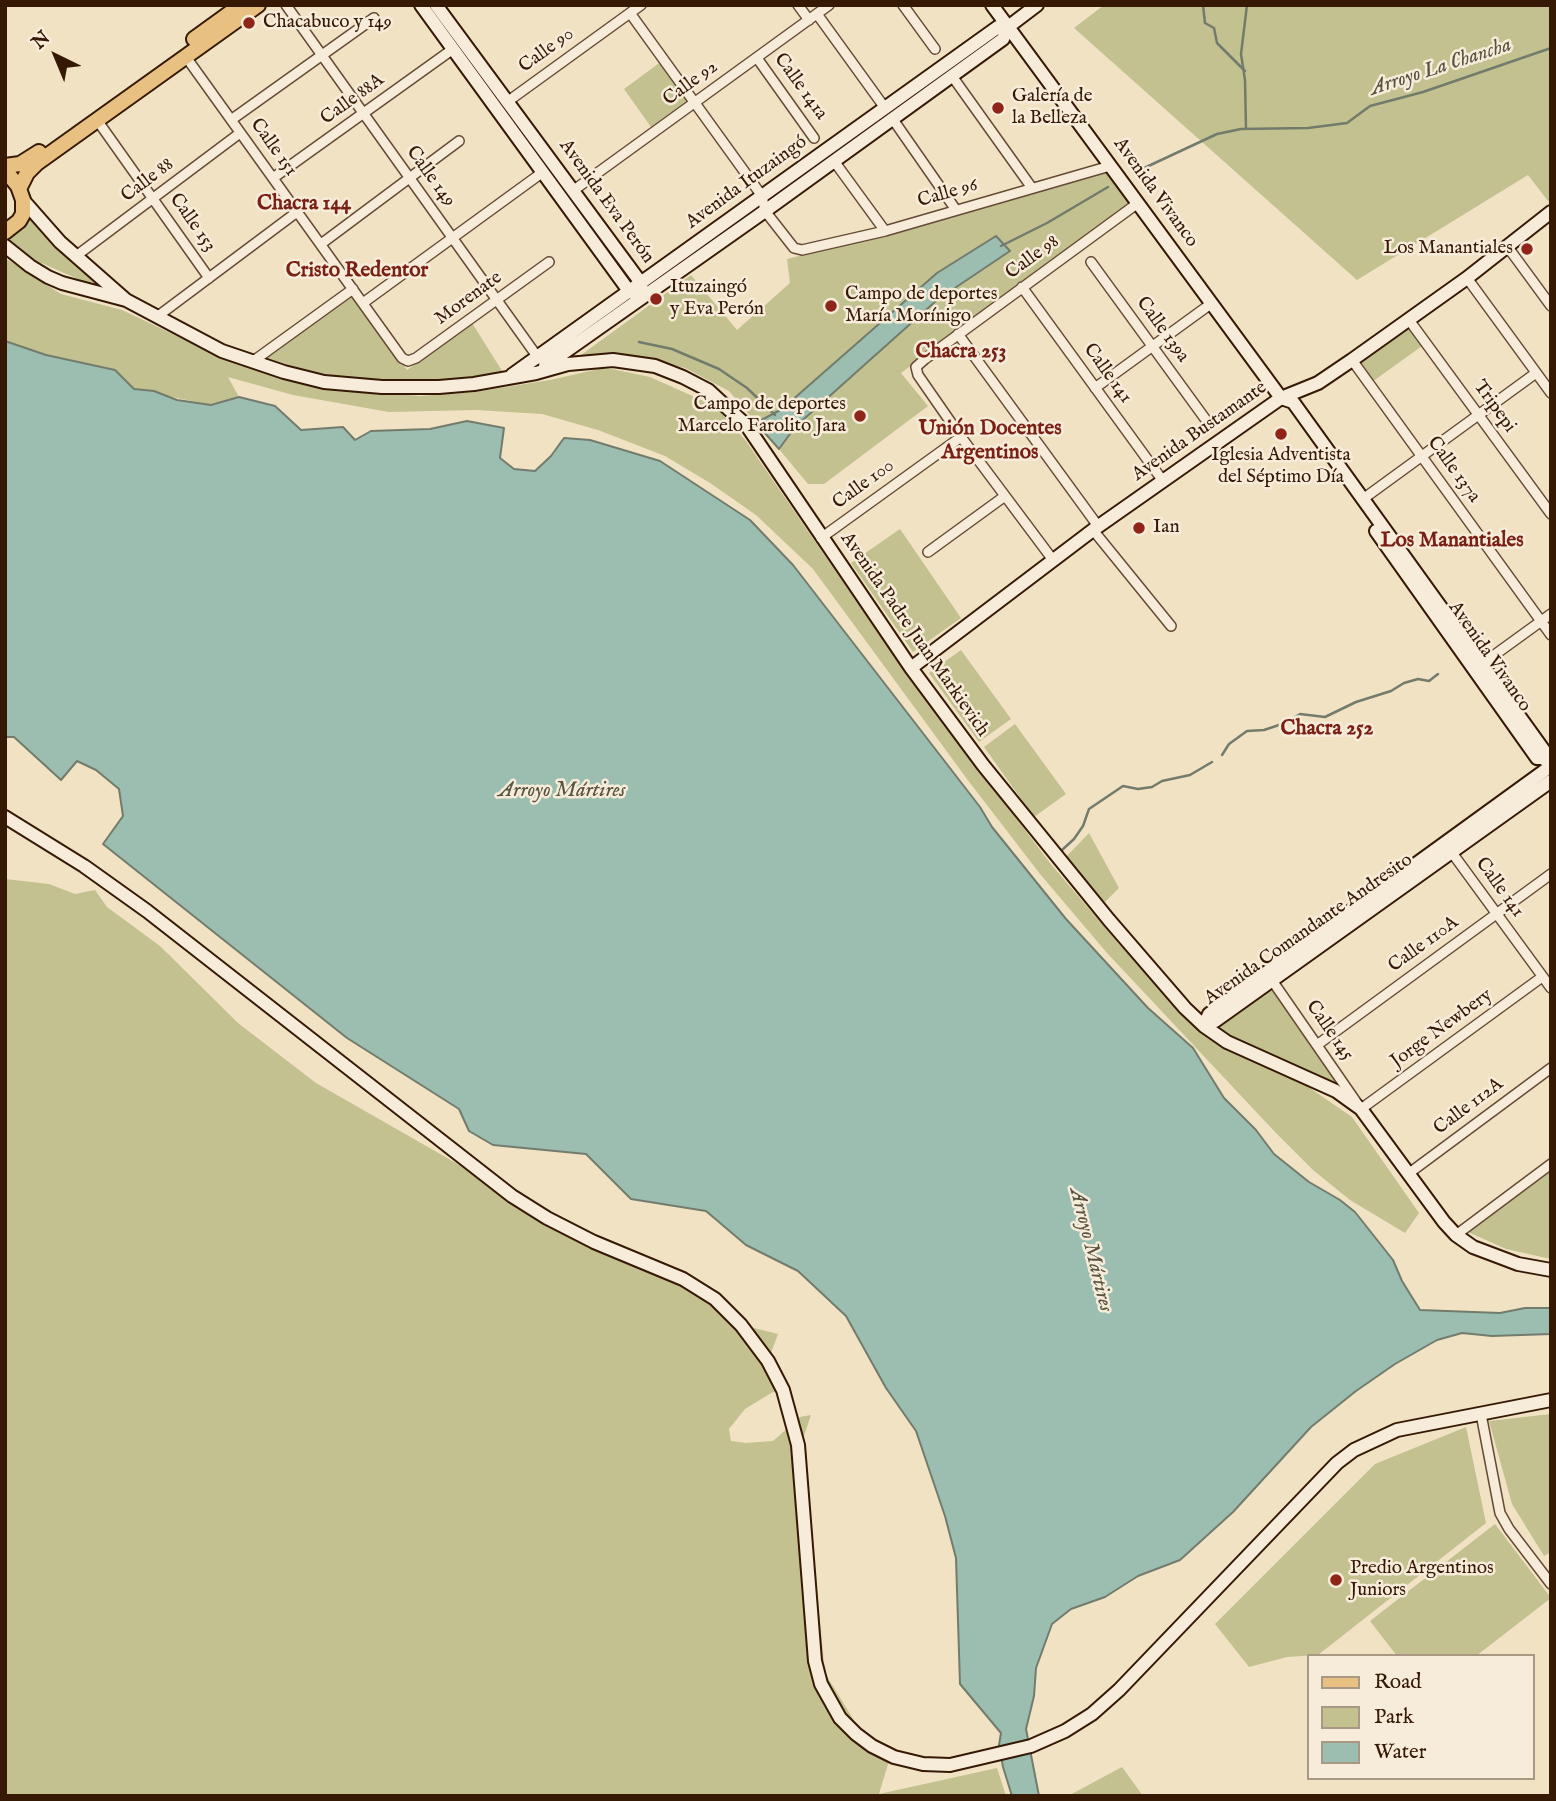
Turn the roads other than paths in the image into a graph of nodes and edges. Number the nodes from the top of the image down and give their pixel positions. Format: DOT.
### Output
graph roads {
  1 [pos="241,5"];
  2 [pos="258,5"];
  3 [pos="286,5"];
  4 [pos="421,5"];
  5 [pos="436,5"];
  6 [pos="641,5"];
  7 [pos="798,5"];
  8 [pos="829,5"];
  9 [pos="903,5"];
  10 [pos="992,5"];
  11 [pos="1037,5"];
  12 [pos="630,13"];
  13 [pos="813,17"];
  14 [pos="374,18"];
  15 [pos="1008,27"];
  16 [pos="453,49"];
  17 [pos="934,49"];
  18 [pos="321,55"];
  19 [pos="186,57"];
  20 [pos="757,58"];
  21 [pos="952,76"];
  22 [pos="507,102"];
  23 [pos="696,102"];
  24 [pos="889,113"];
  25 [pos="363,114"];
  26 [pos="97,120"];
  27 [pos="231,120"];
  28 [pos="240,133"];
  29 [pos="814,138"];
  30 [pos="459,141"];
  31 [pos="834,161"];
  32 [pos="1110,166"];
  33 [pos="5,168"];
  34 [pos="543,172"];
  35 [pos="273,178"];
  36 [pos="409,178"];
  37 [pos="1032,188"];
  38 [pos="574,190"];
  39 [pos="21,195"];
  40 [pos="762,196"];
  41 [pos="153,198"];
  42 [pos="1138,203"];
  43 [pos="956,210"];
  44 [pos="765,211"];
  45 [pos="298,212"];
  46 [pos="1551,212"];
  47 [pos="884,231"];
  48 [pos="5,232"];
  49 [pos="452,239"];
  50 [pos="321,244"];
  51 [pos="5,246"];
  52 [pos="1507,246"];
  53 [pos="76,256"];
  54 [pos="550,262"];
  55 [pos="1091,262"];
  56 [pos="209,278"];
  57 [pos="1467,278"];
  58 [pos="641,283"];
  59 [pos="1022,288"];
  60 [pos="353,289"];
  61 [pos="629,291"];
  62 [pos="642,297"];
  63 [pos="126,300"];
  64 [pos="496,300"];
  65 [pos="363,303"];
  66 [pos="1212,303"];
  67 [pos="1551,306"];
  68 [pos="158,316"];
  69 [pos="1409,320"];
  70 [pos="958,334"];
  71 [pos="1152,346"];
  72 [pos="537,357"];
  73 [pos="1352,360"];
  74 [pos="408,361"];
  75 [pos="253,362"];
  76 [pos="551,362"];
  77 [pos="536,373"];
  78 [pos="1536,373"];
  79 [pos="509,377"];
  80 [pos="1095,388"];
  81 [pos="1551,393"];
  82 [pos="1285,400"];
  83 [pos="1479,415"];
  84 [pos="1206,420"];
  85 [pos="961,437"];
  86 [pos="1422,457"];
  87 [pos="1163,481"];
  88 [pos="1005,496"];
  89 [pos="1363,499"];
  90 [pos="1551,514"];
  91 [pos="1096,528"];
  92 [pos="821,538"];
  93 [pos="928,552"];
  94 [pos="1053,560"];
  95 [pos="1551,614"];
  96 [pos="1541,621"];
  97 [pos="1171,626"];
  98 [pos="1551,635"];
  99 [pos="1482,664"];
  100 [pos="911,668"];
  101 [pos="1549,764"];
  102 [pos="1551,781"];
  103 [pos="5,817"];
  104 [pos="1448,848"];
  105 [pos="1551,874"];
  106 [pos="1496,914"];
  107 [pos="1270,977"];
  108 [pos="1542,977"];
  109 [pos="1551,988"];
  110 [pos="1204,1026"];
  111 [pos="1317,1045"];
  112 [pos="1551,1068"];
  113 [pos="1362,1109"];
  114 [pos="1551,1164"];
  115 [pos="1408,1174"];
  116 [pos="1456,1235"];
  117 [pos="1551,1270"];
  118 [pos="1551,1401"];
  119 [pos="1481,1414"];
  120 [pos="1551,1584"];
  1 -- 33 [label="main road"];
  2 -- 19 [label="main road"];
  3 -- 18 [label="street, Calle 149"];
  4 -- 16 [label="main road, Avenida Eva Perón"];
  5 -- 22 [label="main road, Avenida Eva Perón"];
  6 -- 12 [label="street, Calle 90"];
  7 -- 13 [label="street"];
  8 -- 13 [label="street, Calle 92"];
  9 -- 17 [label="street"];
  10 -- 15 [label="main road, Avenida Vivanco"];
  11 -- 15 [label="main road, Avenida Ituzaingó"];
  12 -- 22 [label="street, Calle 90"];
  12 -- 23 [label="street"];
  13 -- 20 [label="street, Calle 92"];
  13 -- 24 [label="street"];
  14 -- 18 [label="street"];
  15 -- 21 [label="main road, Avenida Ituzaingó"];
  15 -- 24 [label="main road, Avenida Ituzaingó"];
  15 -- 32 [label="main road, Avenida Vivanco"];
  16 -- 25 [label="street, Calle 88A"];
  16 -- 34 [label="main road, Avenida Eva Perón"];
  18 -- 25 [label="street, Calle 149"];
  18 -- 27 [label="street"];
  19 -- 26 [label="main road"];
  19 -- 27 [label="street, Calle 151"];
  20 -- 23 [label="street, Calle 92"];
  20 -- 29 [label="street, Calle 141a"];
  21 -- 24 [label="main road, Avenida Ituzaingó"];
  21 -- 37 [label="street"];
  22 -- 38 [label="main road, Avenida Eva Perón"];
  23 -- 38 [label="street, Calle 92"];
  23 -- 40 [label="street"];
  24 -- 31 [label="main road, Avenida Ituzaingó"];
  24 -- 40 [label="main road, Avenida Ituzaingó"];
  24 -- 43 [label="street"];
  25 -- 35 [label="street, Calle 88A"];
  25 -- 36 [label="street, Calle 149"];
  26 -- 39 [label="main road"];
  26 -- 41 [label="street, Calle 153"];
  27 -- 28 [label="street, Calle 151"];
  28 -- 35 [label="street, Calle 151"];
  28 -- 41 [label="street, Calle 88"];
  30 -- 36 [label="street"];
  31 -- 44 [label="main road, Avenida Ituzaingó"];
  31 -- 47 [label="street"];
  32 -- 37 [label="street, Calle 96"];
  32 -- 42 [label="main road, Avenida Vivanco"];
  33 -- 39 [label="main road"];
  34 -- 49 [label="street"];
  34 -- 61 [label="main road, Avenida Eva Perón"];
  35 -- 45 [label="street, Calle 151"];
  36 -- 49 [label="street, Calle 149"];
  36 -- 50 [label="street"];
  37 -- 43 [label="street, Calle 96"];
  38 -- 58 [label="main road, Avenida Eva Perón"];
  39 -- 48 [label="main road"];
  39 -- 53 [label="main road, Avenida Padre Juan Markievich"];
  40 -- 44 [label="street"];
  40 -- 58 [label="main road, Avenida Ituzaingó"];
  41 -- 53 [label="street, Calle 88"];
  41 -- 56 [label="street, Calle 153"];
  42 -- 59 [label="street, Calle 98"];
  42 -- 66 [label="main road, Avenida Vivanco"];
  43 -- 47 [label="street, Calle 96"];
  44 -- 47 [label="street, Calle 96"];
  44 -- 62 [label="main road, Avenida Ituzaingó"];
  45 -- 50 [label="street, Calle 151"];
  45 -- 56 [label="street"];
  46 -- 52 [label="main road, Avenida Bustamante"];
  49 -- 64 [label="street, Calle 149"];
  49 -- 65 [label="street"];
  50 -- 60 [label="street, Calle 151"];
  51 -- 63 [label="main road, Avenida Padre Juan Markievich"];
  52 -- 57 [label="main road, Avenida Bustamante"];
  52 -- 67 [label="street"];
  53 -- 63 [label="main road, Avenida Padre Juan Markievich"];
  54 -- 64 [label="street, Morenate"];
  55 -- 71 [label="street, Calle 139a"];
  56 -- 68 [label="street"];
  57 -- 69 [label="main road, Avenida Bustamante"];
  57 -- 78 [label="street"];
  58 -- 61 [label="main road, Avenida Ituzaingó"];
  58 -- 62 [label="main road, Avenida Eva Perón"];
  59 -- 70 [label="street, Calle 98"];
  59 -- 80 [label="street, Calle 141"];
  60 -- 65 [label="street, Calle 151"];
  60 -- 75 [label="street"];
  61 -- 62 [label="main road, Avenida Eva Perón"];
  61 -- 72 [label="main road, Avenida Ituzaingó"];
  62 -- 76 [label="main road, Avenida Ituzaingó"];
  63 -- 68 [label="main road, Avenida Padre Juan Markievich"];
  64 -- 72 [label="street, Calle 149"];
  64 -- 74 [label="street, Morenate"];
  65 -- 74 [label="street, Calle 151"];
  66 -- 71 [label="street"];
  66 -- 82 [label="main road, Avenida Vivanco"];
  68 -- 75 [label="main road, Avenida Padre Juan Markievich"];
  69 -- 73 [label="main road, Avenida Bustamante"];
  69 -- 83 [label="street, Tripepi"];
  70 -- 85 [label="street, Calle 98"];
  70 -- 91 [label="street"];
  71 -- 80 [label="street"];
  71 -- 84 [label="street, Calle 139a"];
  72 -- 76 [label="street"];
  72 -- 79 [label="main road, Avenida Ituzaingó"];
  73 -- 82 [label="main road, Avenida Bustamante"];
  73 -- 86 [label="street, Calle 137a"];
  75 -- 79 [label="main road, Avenida Padre Juan Markievich"];
  76 -- 77 [label="main road, Avenida Ituzaingó"];
  77 -- 79 [label="main road, Avenida Padre Juan Markievich"];
  77 -- 92 [label="main road, Avenida Padre Juan Markievich"];
  78 -- 81 [label="street"];
  78 -- 83 [label="street"];
  80 -- 87 [label="street, Calle 141"];
  82 -- 87 [label="main road, Avenida Bustamante"];
  82 -- 89 [label="main road, Avenida Vivanco"];
  82 -- 101 [label="main road, Avenida Vivanco"];
  83 -- 86 [label="street"];
  83 -- 90 [label="street, Tripepi"];
  85 -- 88 [label="street"];
  85 -- 92 [label="street, Calle 100"];
  86 -- 89 [label="street"];
  86 -- 96 [label="street, Calle 137a"];
  87 -- 91 [label="main road, Avenida Bustamante"];
  88 -- 93 [label="street"];
  88 -- 94 [label="street"];
  89 -- 99 [label="main road, Avenida Vivanco"];
  91 -- 94 [label="main road, Avenida Bustamante"];
  91 -- 97 [label="street"];
  92 -- 100 [label="main road, Avenida Padre Juan Markievich"];
  94 -- 100 [label="main road, Avenida Bustamante"];
  95 -- 96 [label="street"];
  96 -- 98 [label="street, Calle 137a"];
  96 -- 99 [label="street"];
  99 -- 101 [label="main road, Avenida Vivanco"];
  100 -- 110 [label="main road, Avenida Padre Juan Markievich"];
  101 -- 104 [label="main road, Avenida Comandante Andresito"];
  102 -- 104 [label="main road, Avenida Comandante Andresito"];
  103 -- 119 [label="main road"];
  104 -- 106 [label="street, Calle 141"];
  104 -- 107 [label="main road, Avenida Comandante Andresito"];
  105 -- 106 [label="street, Calle 110A"];
  106 -- 108 [label="street, Calle 141"];
  106 -- 111 [label="street, Calle 110A"];
  107 -- 110 [label="main road, Avenida Comandante Andresito"];
  107 -- 111 [label="street, Calle 145"];
  108 -- 109 [label="street, Calle 141"];
  108 -- 113 [label="street, Jorge Newbery"];
  110 -- 113 [label="main road, Avenida Padre Juan Markievich"];
  111 -- 113 [label="street, Calle 145"];
  112 -- 115 [label="street, Calle 112A"];
  113 -- 115 [label="main road, Avenida Padre Juan Markievich"];
  114 -- 116 [label="street"];
  115 -- 116 [label="main road, Avenida Padre Juan Markievich"];
  116 -- 117 [label="main road, Avenida Padre Juan Markievich"];
  118 -- 119 [label="main road"];
  119 -- 120 [label="street"];
}
